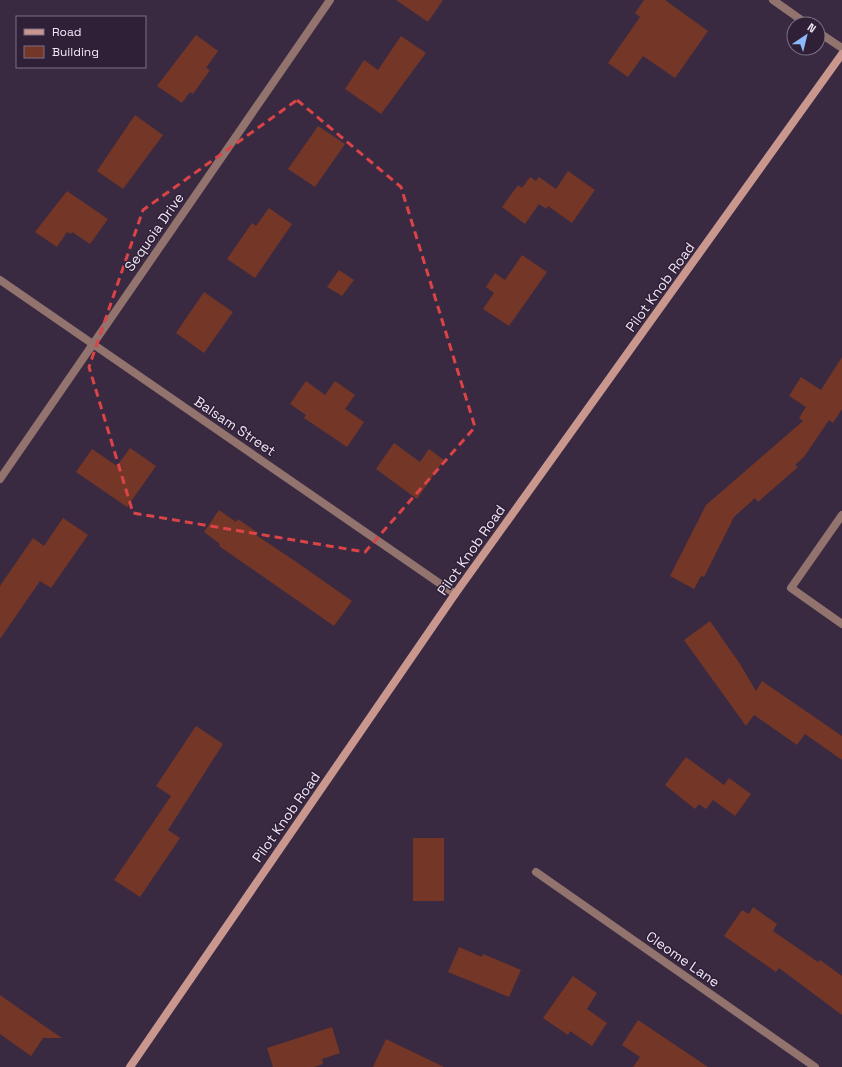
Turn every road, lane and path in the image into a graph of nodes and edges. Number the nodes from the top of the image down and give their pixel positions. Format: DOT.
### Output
graph roads {
  1 [pos="330,0"];
  2 [pos="773,0"];
  3 [pos="796,16"];
  4 [pos="826,37"];
  5 [pos="842,48"];
  6 [pos="842,54"];
  7 [pos="0,280"];
  8 [pos="93,344"];
  9 [pos="0,479"];
  10 [pos="842,515"];
  11 [pos="455,594"];
  12 [pos="842,624"];
  13 [pos="536,872"];
  14 [pos="130,1067"];
  15 [pos="815,1067"];
  1 -- 8 [label="street, Sequoia Drive"];
  2 -- 3 [label="street"];
  4 -- 5 [label="street"];
  6 -- 11 [label="main road, Pilot Knob Road"];
  7 -- 8 [label="street, Balsam Street"];
  8 -- 9 [label="street, Sequoia Drive"];
  8 -- 11 [label="street, Balsam Street"];
  10 -- 12 [label="street"];
  11 -- 14 [label="main road, Pilot Knob Road"];
  13 -- 15 [label="street, Cleome Lane"];
}
